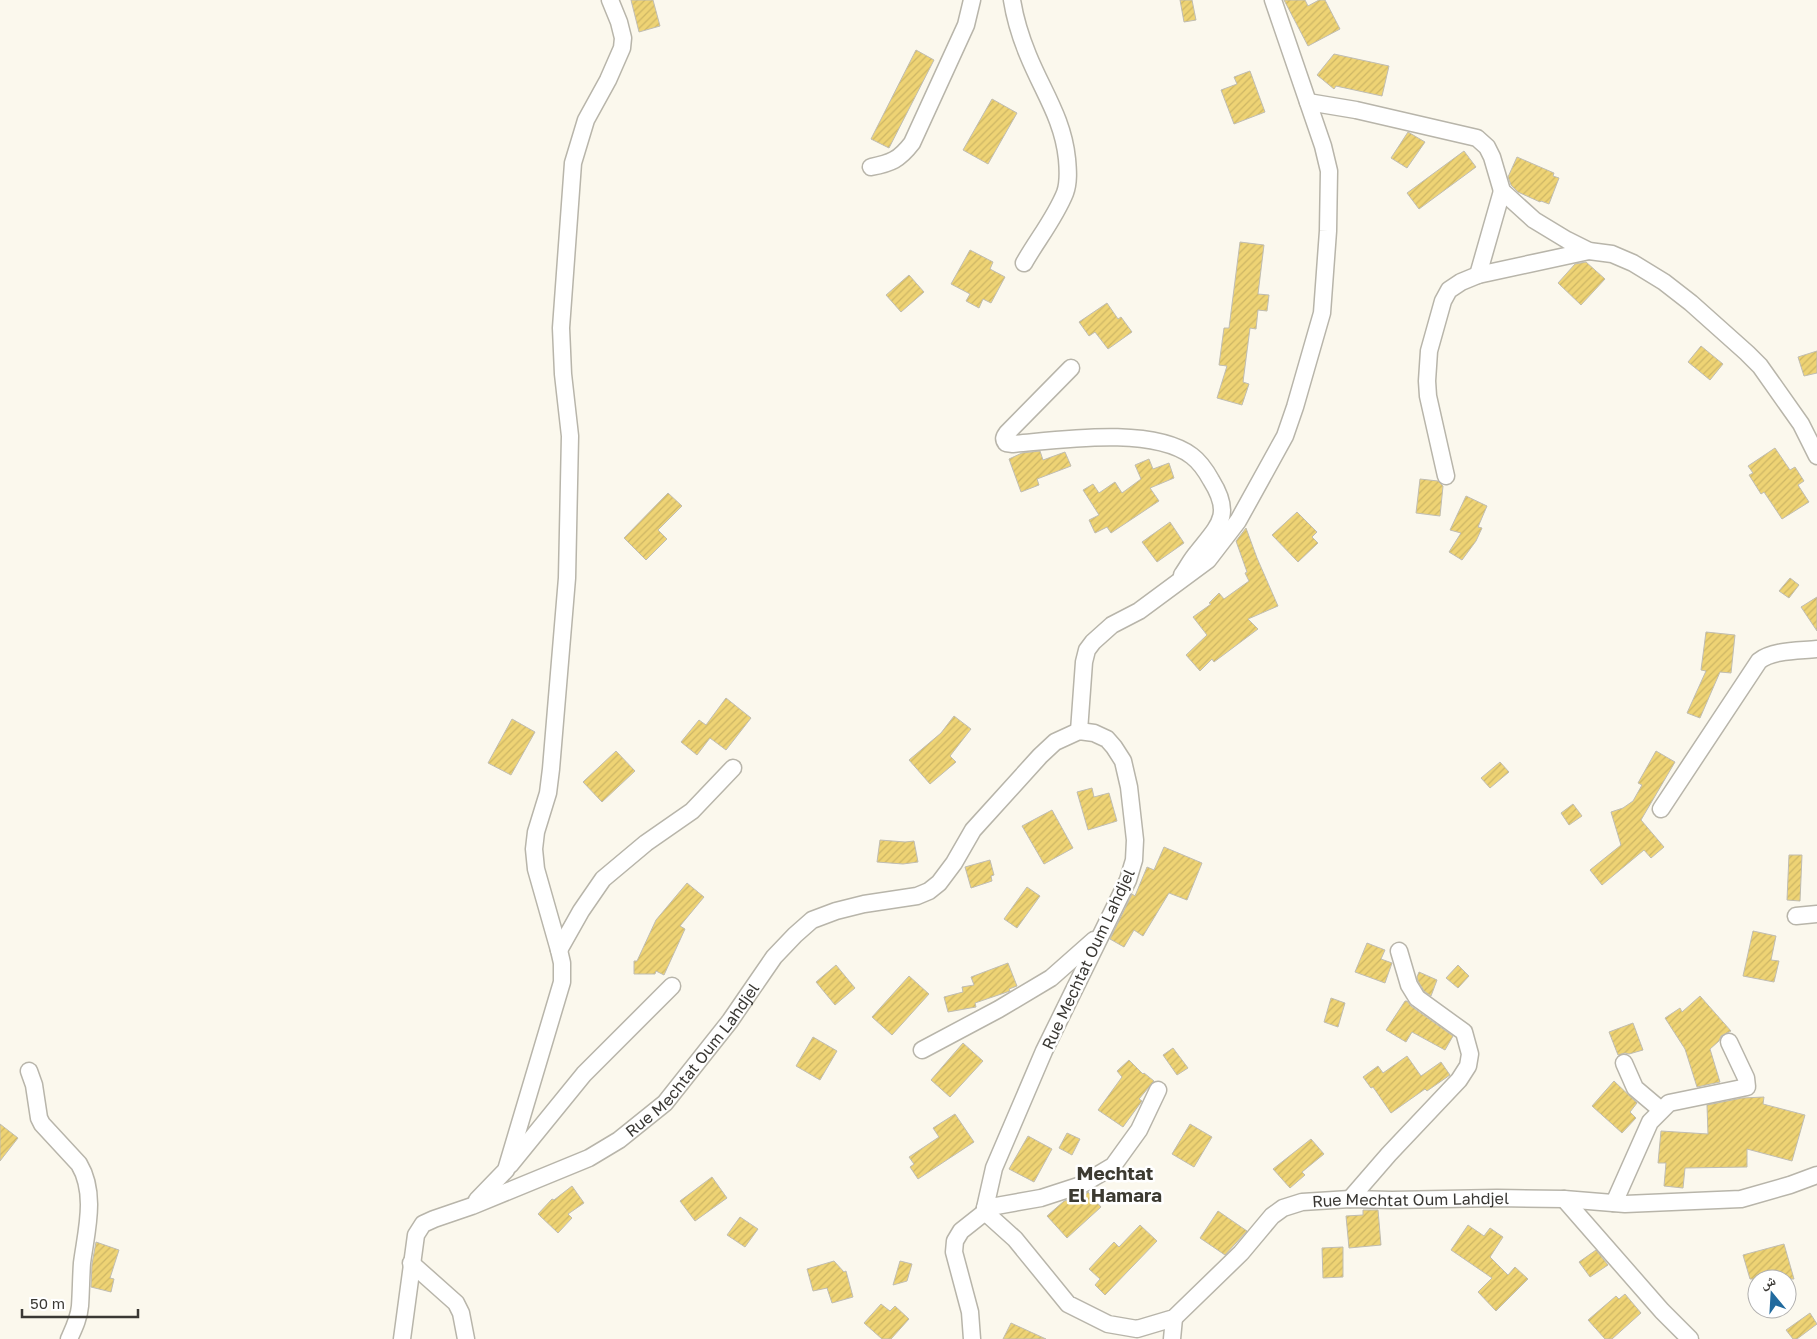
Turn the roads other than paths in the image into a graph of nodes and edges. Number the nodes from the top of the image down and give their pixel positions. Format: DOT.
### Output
graph roads {
  1 [pos="610,0"];
  2 [pos="972,0"];
  3 [pos="1012,0"];
  4 [pos="1273,0"];
  5 [pos="1308,102"];
  6 [pos="871,167"];
  7 [pos="1502,191"];
  8 [pos="1589,251"];
  9 [pos="1024,263"];
  10 [pos="1478,276"];
  11 [pos="1071,368"];
  12 [pos="1817,456"];
  13 [pos="1446,476"];
  14 [pos="1167,591"];
  15 [pos="1817,650"];
  16 [pos="1079,731"];
  17 [pos="734,768"];
  18 [pos="1661,809"];
  19 [pos="1817,914"];
  20 [pos="1796,916"];
  21 [pos="1099,936"];
  22 [pos="559,950"];
  23 [pos="1399,951"];
  24 [pos="672,986"];
  25 [pos="1729,1042"];
  26 [pos="922,1050"];
  27 [pos="1624,1062"];
  28 [pos="29,1071"];
  29 [pos="1158,1090"];
  30 [pos="1661,1110"];
  31 [pos="506,1170"];
  32 [pos="1817,1175"];
  33 [pos="1564,1198"];
  34 [pos="1350,1199"];
  35 [pos="1614,1203"];
  36 [pos="472,1206"];
  37 [pos="985,1210"];
  38 [pos="411,1263"];
  39 [pos="1174,1318"];
  40 [pos="69,1339"];
  41 [pos="402,1339"];
  42 [pos="466,1339"];
  43 [pos="972,1339"];
  44 [pos="1172,1339"];
  45 [pos="1690,1339"];
  1 -- 22 [label="street"];
  2 -- 6 [label="street"];
  3 -- 9 [label="street"];
  4 -- 5 [label="street"];
  5 -- 7 [label="street"];
  5 -- 14 [label="street"];
  7 -- 8 [label="street"];
  7 -- 10 [label="street"];
  8 -- 10 [label="street"];
  8 -- 12 [label="street"];
  10 -- 13 [label="street"];
  11 -- 14 [label="street"];
  14 -- 16 [label="street"];
  15 -- 18 [label="street"];
  16 -- 21 [label="street, Rue Mechtat Oum Lahdjel"];
  16 -- 36 [label="street, Rue Mechtat Oum Lahdjel"];
  17 -- 22 [label="street"];
  19 -- 20 [label="street"];
  21 -- 26 [label="street"];
  21 -- 37 [label="street, Rue Mechtat Oum Lahdjel"];
  22 -- 31 [label="street"];
  23 -- 34 [label="street"];
  24 -- 31 [label="street"];
  25 -- 30 [label="street"];
  27 -- 30 [label="street"];
  28 -- 40 [label="street"];
  29 -- 37 [label="street"];
  30 -- 35 [label="street"];
  31 -- 36 [label="street"];
  32 -- 35 [label="street, Rue Mechtat Oum Lahdjel"];
  33 -- 34 [label="street, Rue Mechtat Oum Lahdjel"];
  33 -- 35 [label="street, Rue Mechtat Oum Lahdjel"];
  33 -- 45 [label="street"];
  34 -- 39 [label="street, Rue Mechtat Oum Lahdjel"];
  36 -- 38 [label="street, Rue Mechtat Oum Lahdjel"];
  37 -- 39 [label="street, Rue Mechtat Oum Lahdjel"];
  37 -- 43 [label="street"];
  38 -- 41 [label="street, Rue Mechtat Oum Lahdjel"];
  38 -- 42 [label="street"];
  39 -- 44 [label="street"];
}
